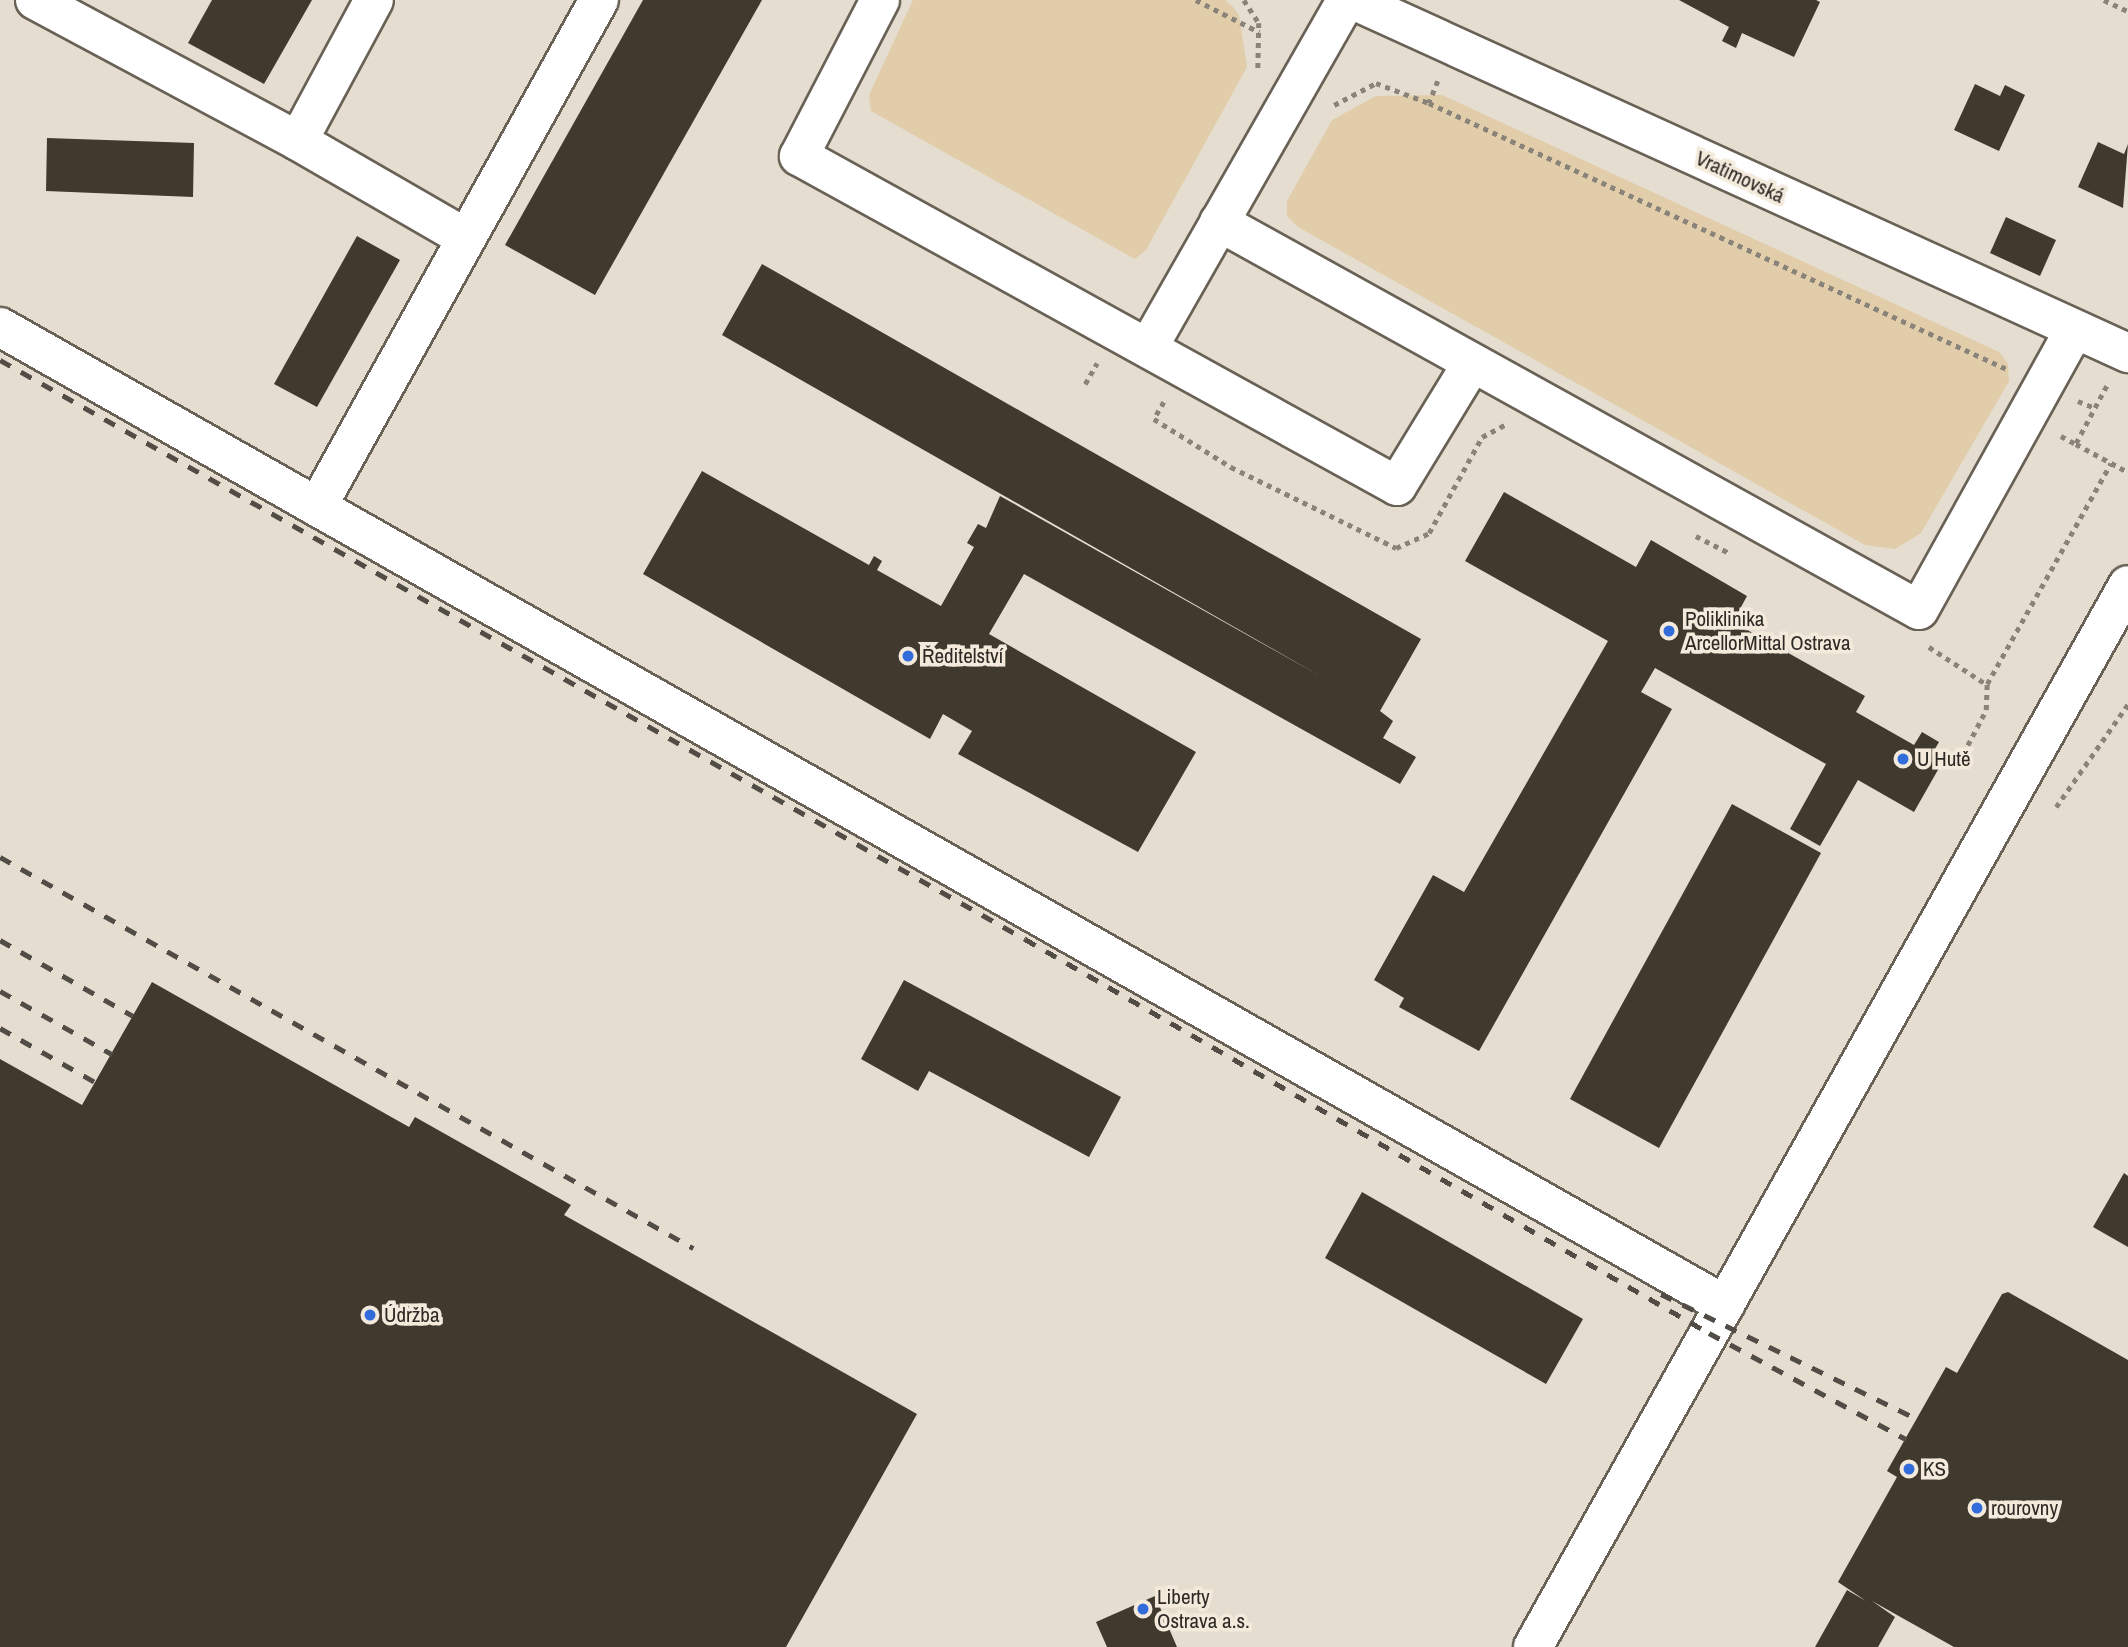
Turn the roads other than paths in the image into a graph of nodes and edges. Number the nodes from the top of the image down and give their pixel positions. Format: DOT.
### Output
graph roads {
  1 [pos="35,0"];
  2 [pos="374,0"];
  3 [pos="598,0"];
  4 [pos="880,0"];
  5 [pos="1346,0"];
  6 [pos="1353,0"];
  7 [pos="298,141"];
  8 [pos="1219,222"];
  9 [pos="466,238"];
  10 [pos="0,327"];
  11 [pos="2075,329"];
  12 [pos="1149,346"];
  13 [pos="2126,353"];
  14 [pos="1472,363"];
  15 [pos="317,507"];
  16 [pos="2128,585"];
  17 [pos="1725,1306"];
  18 [pos="1533,1647"];
  1 -- 7 [label="street"];
  2 -- 7 [label="street"];
  3 -- 9 [label="street"];
  4 -- 12 [label="street"];
  5 -- 8 [label="street"];
  6 -- 11 [label="street, Vratimovská"];
  7 -- 9 [label="street"];
  8 -- 12 [label="street"];
  8 -- 14 [label="street"];
  9 -- 15 [label="street"];
  10 -- 15 [label="street"];
  11 -- 13 [label="street, Vratimovská"];
  11 -- 14 [label="street"];
  12 -- 14 [label="street"];
  15 -- 17 [label="street"];
  16 -- 17 [label="street"];
  17 -- 18 [label="street"];
}
